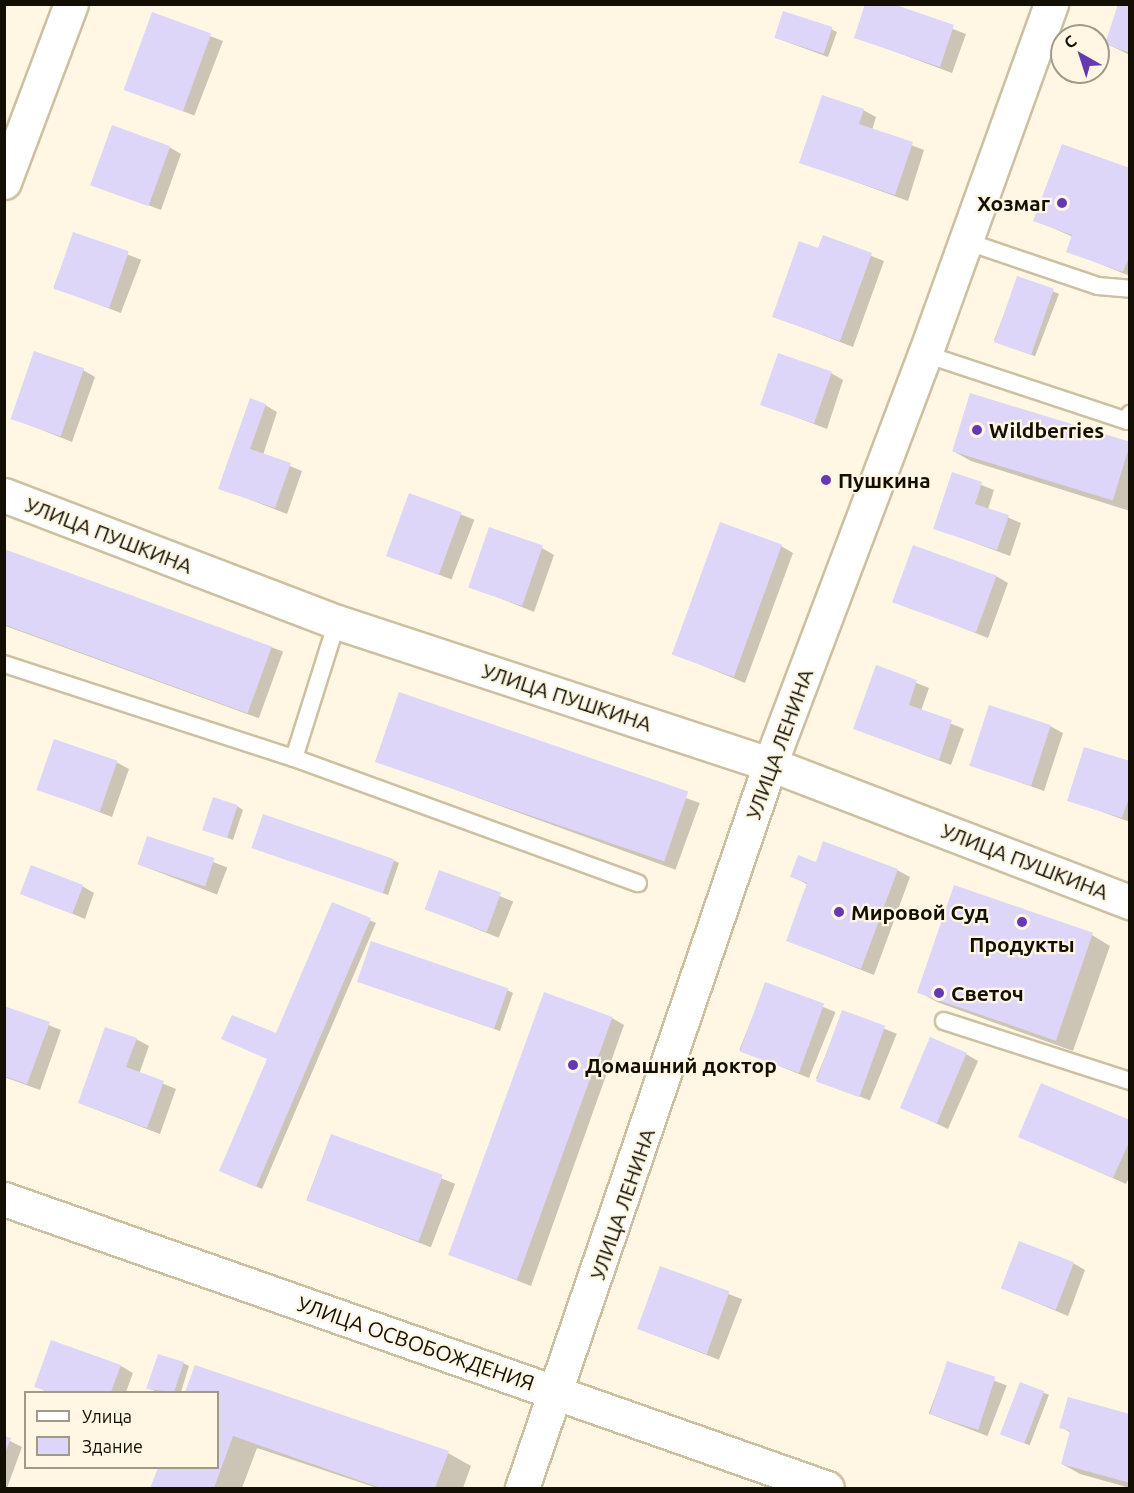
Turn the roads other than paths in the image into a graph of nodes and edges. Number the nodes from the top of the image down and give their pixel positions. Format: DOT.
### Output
graph roads {
  1 [pos="71,4"];
  2 [pos="1051,4"];
  3 [pos="4,182"];
  4 [pos="965,241"];
  5 [pos="1130,289"];
  6 [pos="925,354"];
  7 [pos="1130,414"];
  8 [pos="4,495"];
  9 [pos="337,622"];
  10 [pos="4,664"];
  11 [pos="294,758"];
  12 [pos="770,764"];
  13 [pos="638,883"];
  14 [pos="1130,902"];
  15 [pos="944,1021"];
  16 [pos="1130,1081"];
  17 [pos="4,1199"];
  18 [pos="556,1392"];
  19 [pos="522,1488"];
  20 [pos="827,1488"];
  1 -- 3 [label="street"];
  2 -- 4 [label="street, УЛИЦА ЛЕНИНА"];
  4 -- 5 [label="lane"];
  4 -- 6 [label="street, УЛИЦА ЛЕНИНА"];
  6 -- 7 [label="lane"];
  6 -- 12 [label="street, УЛИЦА ЛЕНИНА"];
  8 -- 9 [label="street, УЛИЦА ПУШКИНА"];
  9 -- 11 [label="lane"];
  9 -- 12 [label="street, УЛИЦА ПУШКИНА"];
  10 -- 11 [label="lane"];
  11 -- 13 [label="lane"];
  12 -- 14 [label="street, УЛИЦА ПУШКИНА"];
  12 -- 18 [label="street, УЛИЦА ЛЕНИНА"];
  15 -- 16 [label="lane"];
  17 -- 18 [label="street, УЛИЦА ОСВОБОЖДЕНИЯ"];
  18 -- 19 [label="street, УЛИЦА ЛЕНИНА"];
  18 -- 20 [label="street, УЛИЦА ОСВОБОЖДЕНИЯ"];
}
